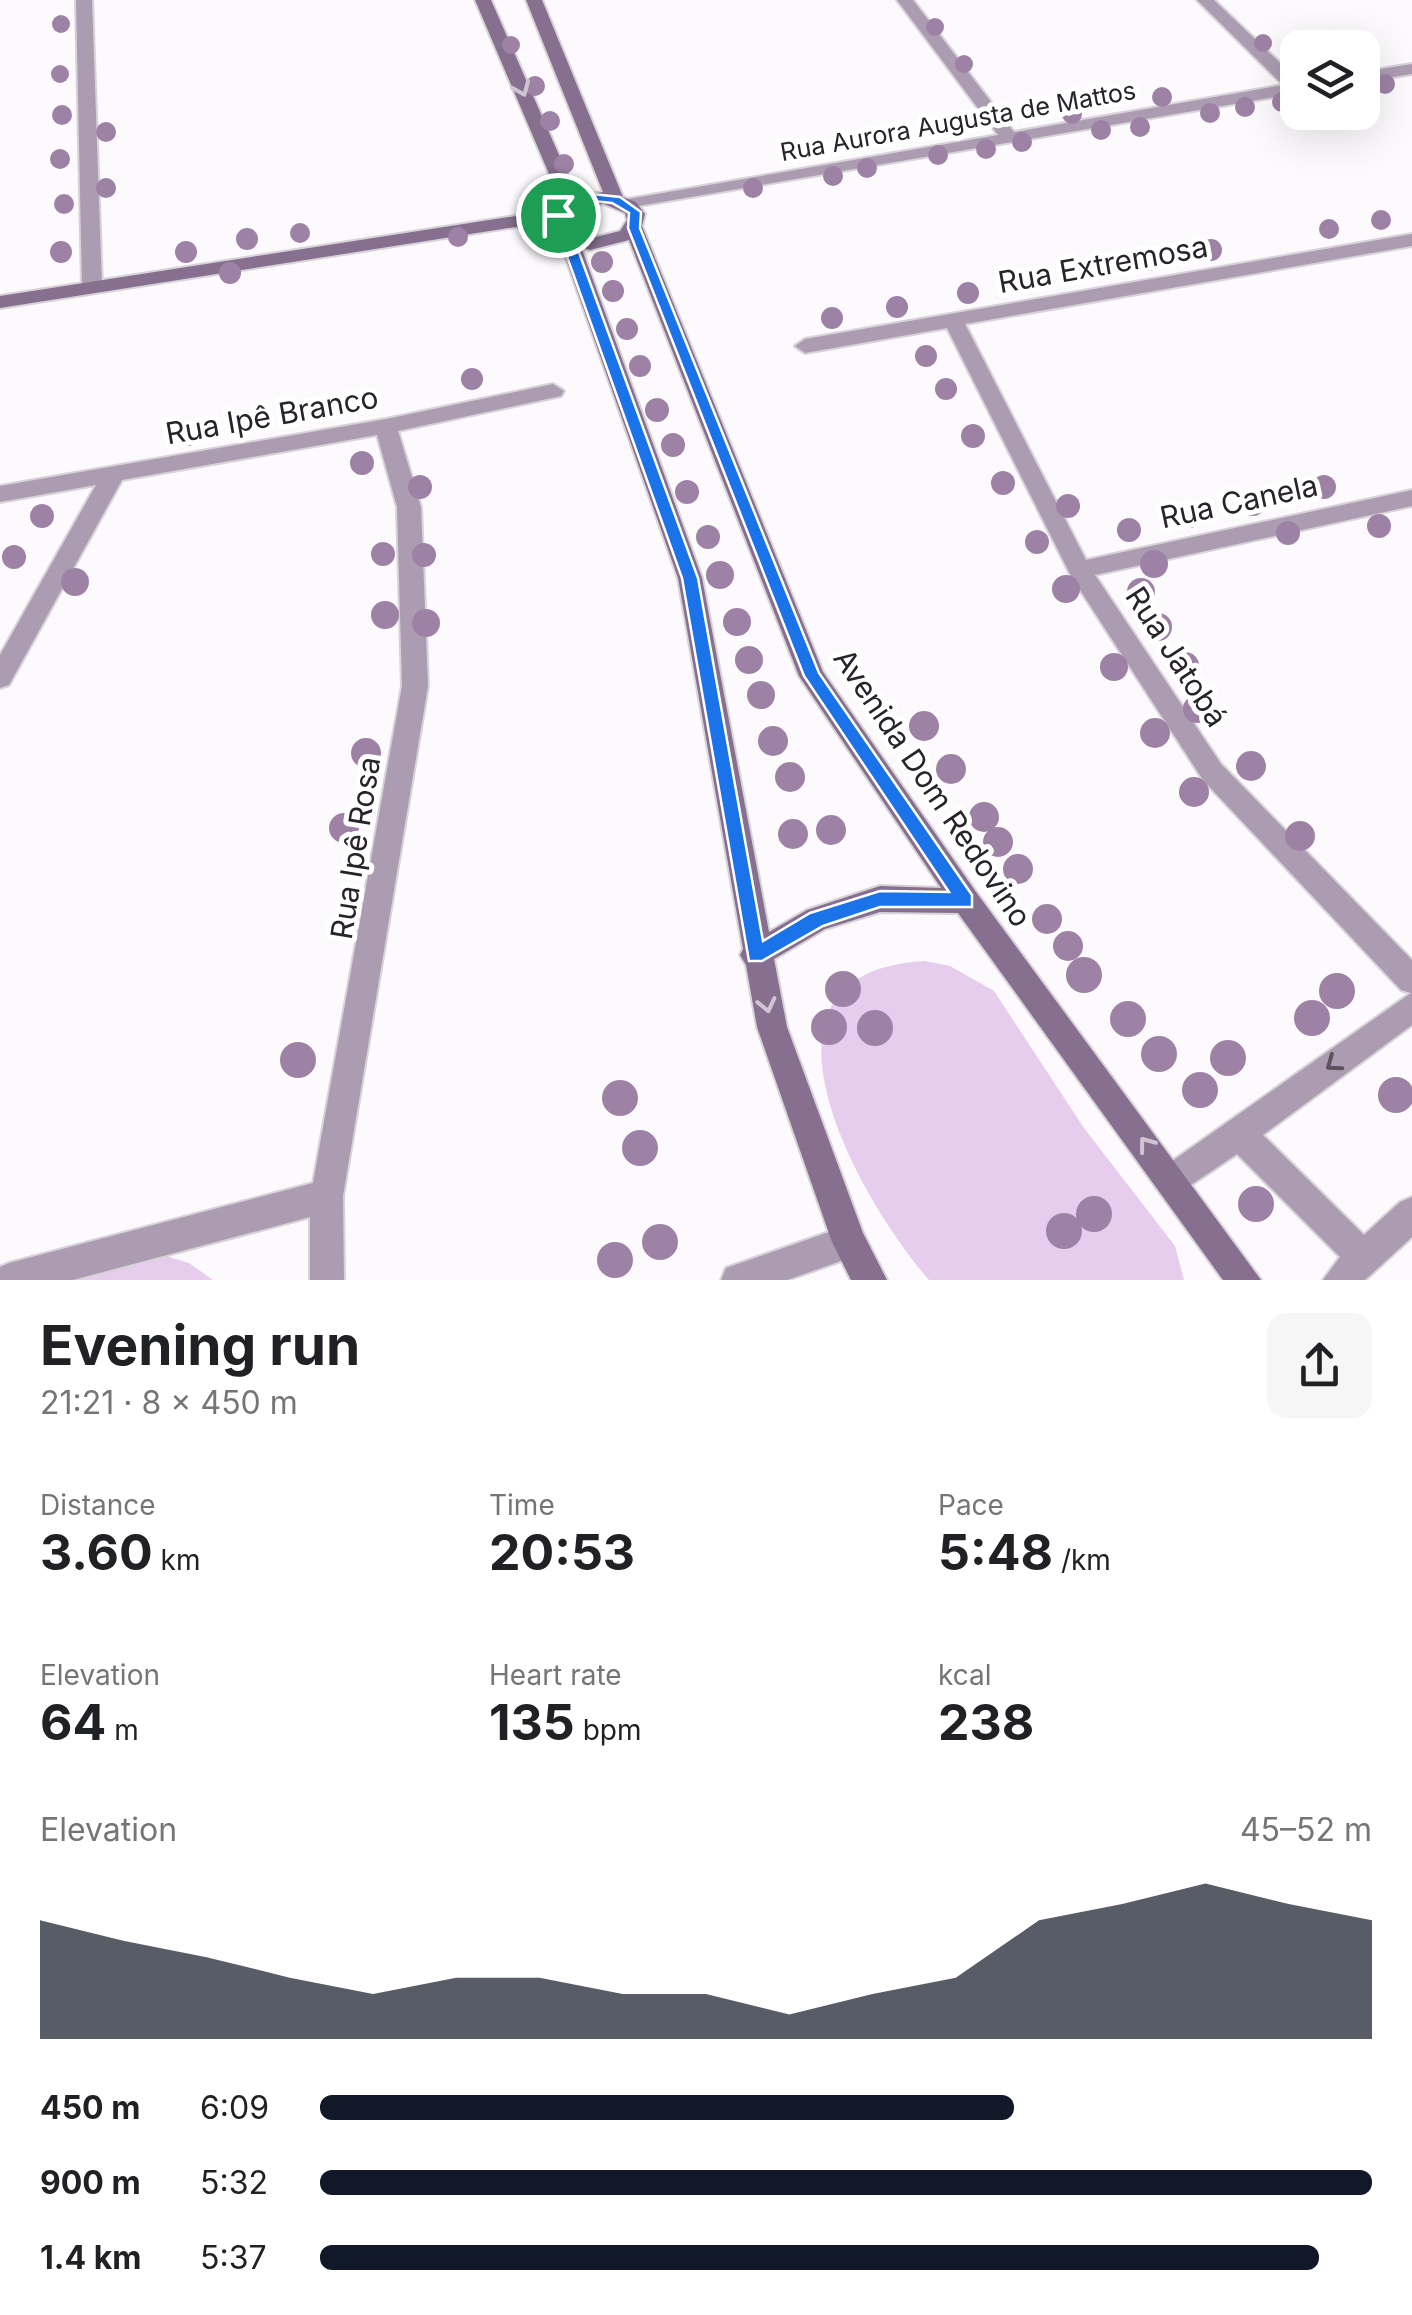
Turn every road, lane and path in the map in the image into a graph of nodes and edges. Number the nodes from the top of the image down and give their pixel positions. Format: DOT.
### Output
graph roads {
  1 [pos="84,0"];
  2 [pos="483,0"];
  3 [pos="534,0"];
  4 [pos="905,0"];
  5 [pos="1206,0"];
  6 [pos="1412,69"];
  7 [pos="1280,72"];
  8 [pos="1380,74"];
  9 [pos="1280,91"];
  10 [pos="1008,136"];
  11 [pos="626,211"];
  12 [pos="565,218"];
  13 [pos="1412,240"];
  14 [pos="92,286"];
  15 [pos="0,302"];
  16 [pos="954,322"];
  17 [pos="805,346"];
  18 [pos="553,391"];
  19 [pos="386,426"];
  20 [pos="114,474"];
  21 [pos="0,494"];
  22 [pos="1412,498"];
  23 [pos="1079,570"];
  24 [pos="0,678"];
  25 [pos="966,901"];
  26 [pos="756,955"];
  27 [pos="1412,980"];
  28 [pos="1412,1007"];
  29 [pos="1238,1133"];
  30 [pos="1173,1181"];
  31 [pos="328,1196"];
  32 [pos="1412,1214"];
  33 [pos="849,1242"];
  34 [pos="1352,1269"];
  35 [pos="9,1280"];
  36 [pos="328,1280"];
  37 [pos="738,1280"];
  38 [pos="870,1280"];
  39 [pos="1244,1280"];
  1 -- 14 [label="street"];
  2 -- 12 [label="street, one-way"];
  3 -- 11 [label="street, Avenida Dom Redovino"];
  4 -- 10 [label="street"];
  5 -- 7 [label="street"];
  6 -- 8 [label="street"];
  9 -- 10 [label="street, Rua Aurora Augusta de Mattos"];
  10 -- 11 [label="street, Rua Aurora Augusta de Mattos"];
  11 -- 12 [label="street"];
  11 -- 12 [label="street"];
  11 -- 25 [label="street, Avenida Dom Redovino"];
  12 -- 14 [label="street"];
  12 -- 26 [label="street"];
  13 -- 16 [label="street, Rua Extremosa"];
  14 -- 15 [label="street"];
  16 -- 17 [label="street, Rua Extremosa"];
  16 -- 23 [label="street, Rua Jatobá"];
  18 -- 19 [label="street, Rua Ipê Branco"];
  19 -- 20 [label="street, Rua Ipê Branco"];
  19 -- 31 [label="street, Rua Ipê Rosa"];
  20 -- 21 [label="street, Rua Ipê Branco"];
  20 -- 24 [label="street"];
  22 -- 23 [label="street, Rua Canela"];
  23 -- 27 [label="street, Rua Jatobá"];
  25 -- 26 [label="street"];
  30 -- 25 [label="street, Avenida Dom Redovino, one-way"];
  26 -- 33 [label="street, one-way"];
  28 -- 29 [label="street, one-way"];
  29 -- 30 [label="street"];
  29 -- 34 [label="street"];
  30 -- 39 [label="street, Avenida Dom Redovino"];
  31 -- 35 [label="street"];
  31 -- 36 [label="street, Rua Ipê Rosa"];
  32 -- 34 [label="street"];
  33 -- 37 [label="street"];
  33 -- 38 [label="street"];
}
